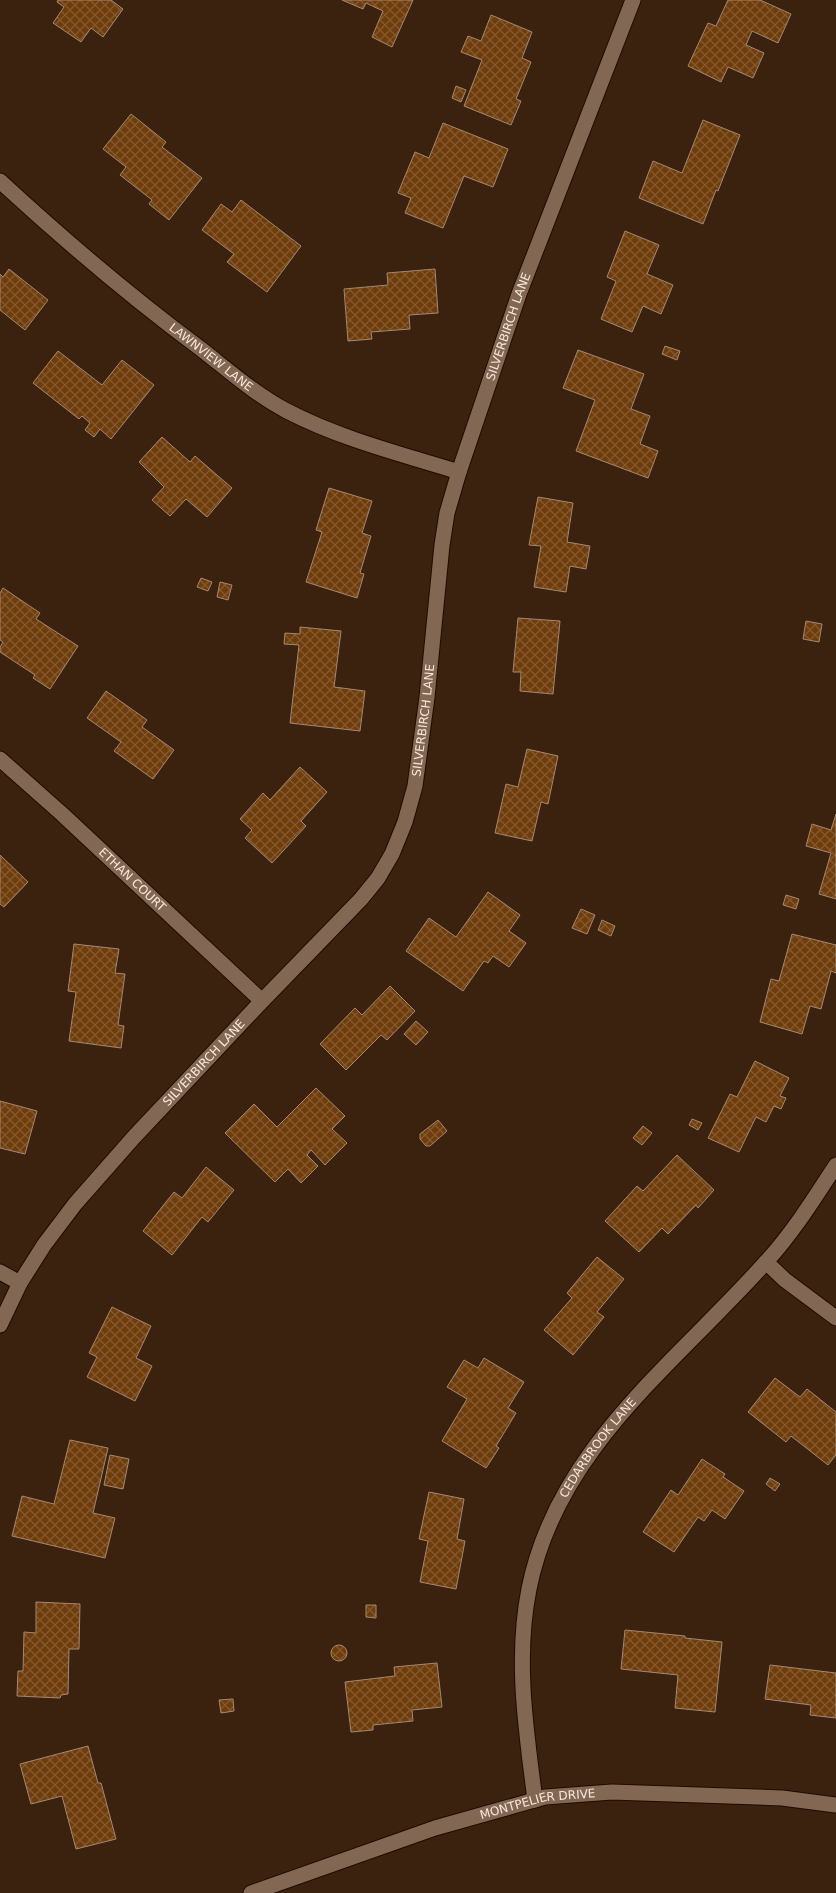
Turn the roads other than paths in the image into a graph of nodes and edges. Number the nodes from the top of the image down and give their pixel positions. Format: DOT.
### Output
graph roads {
  1 [pos="632,0"];
  2 [pos="0,181"];
  3 [pos="459,472"];
  4 [pos="0,760"];
  5 [pos="262,1001"];
  6 [pos="836,1165"];
  7 [pos="766,1262"];
  8 [pos="0,1272"];
  9 [pos="20,1283"];
  10 [pos="836,1318"];
  11 [pos="0,1325"];
  12 [pos="535,1800"];
  13 [pos="836,1806"];
  14 [pos="251,1893"];
  1 -- 3 [label="street, SILVERBIRCH LANE"];
  2 -- 3 [label="street, LAWNVIEW LANE"];
  3 -- 5 [label="street, SILVERBIRCH LANE"];
  4 -- 5 [label="street, ETHAN COURT"];
  5 -- 9 [label="street, SILVERBIRCH LANE"];
  6 -- 7 [label="street, CEDARBROOK LANE"];
  7 -- 10 [label="street"];
  7 -- 12 [label="street, CEDARBROOK LANE"];
  8 -- 9 [label="street"];
  9 -- 11 [label="street, SILVERBIRCH LANE"];
  12 -- 13 [label="street, MONTPELIER DRIVE"];
  12 -- 14 [label="street, MONTPELIER DRIVE"];
}
